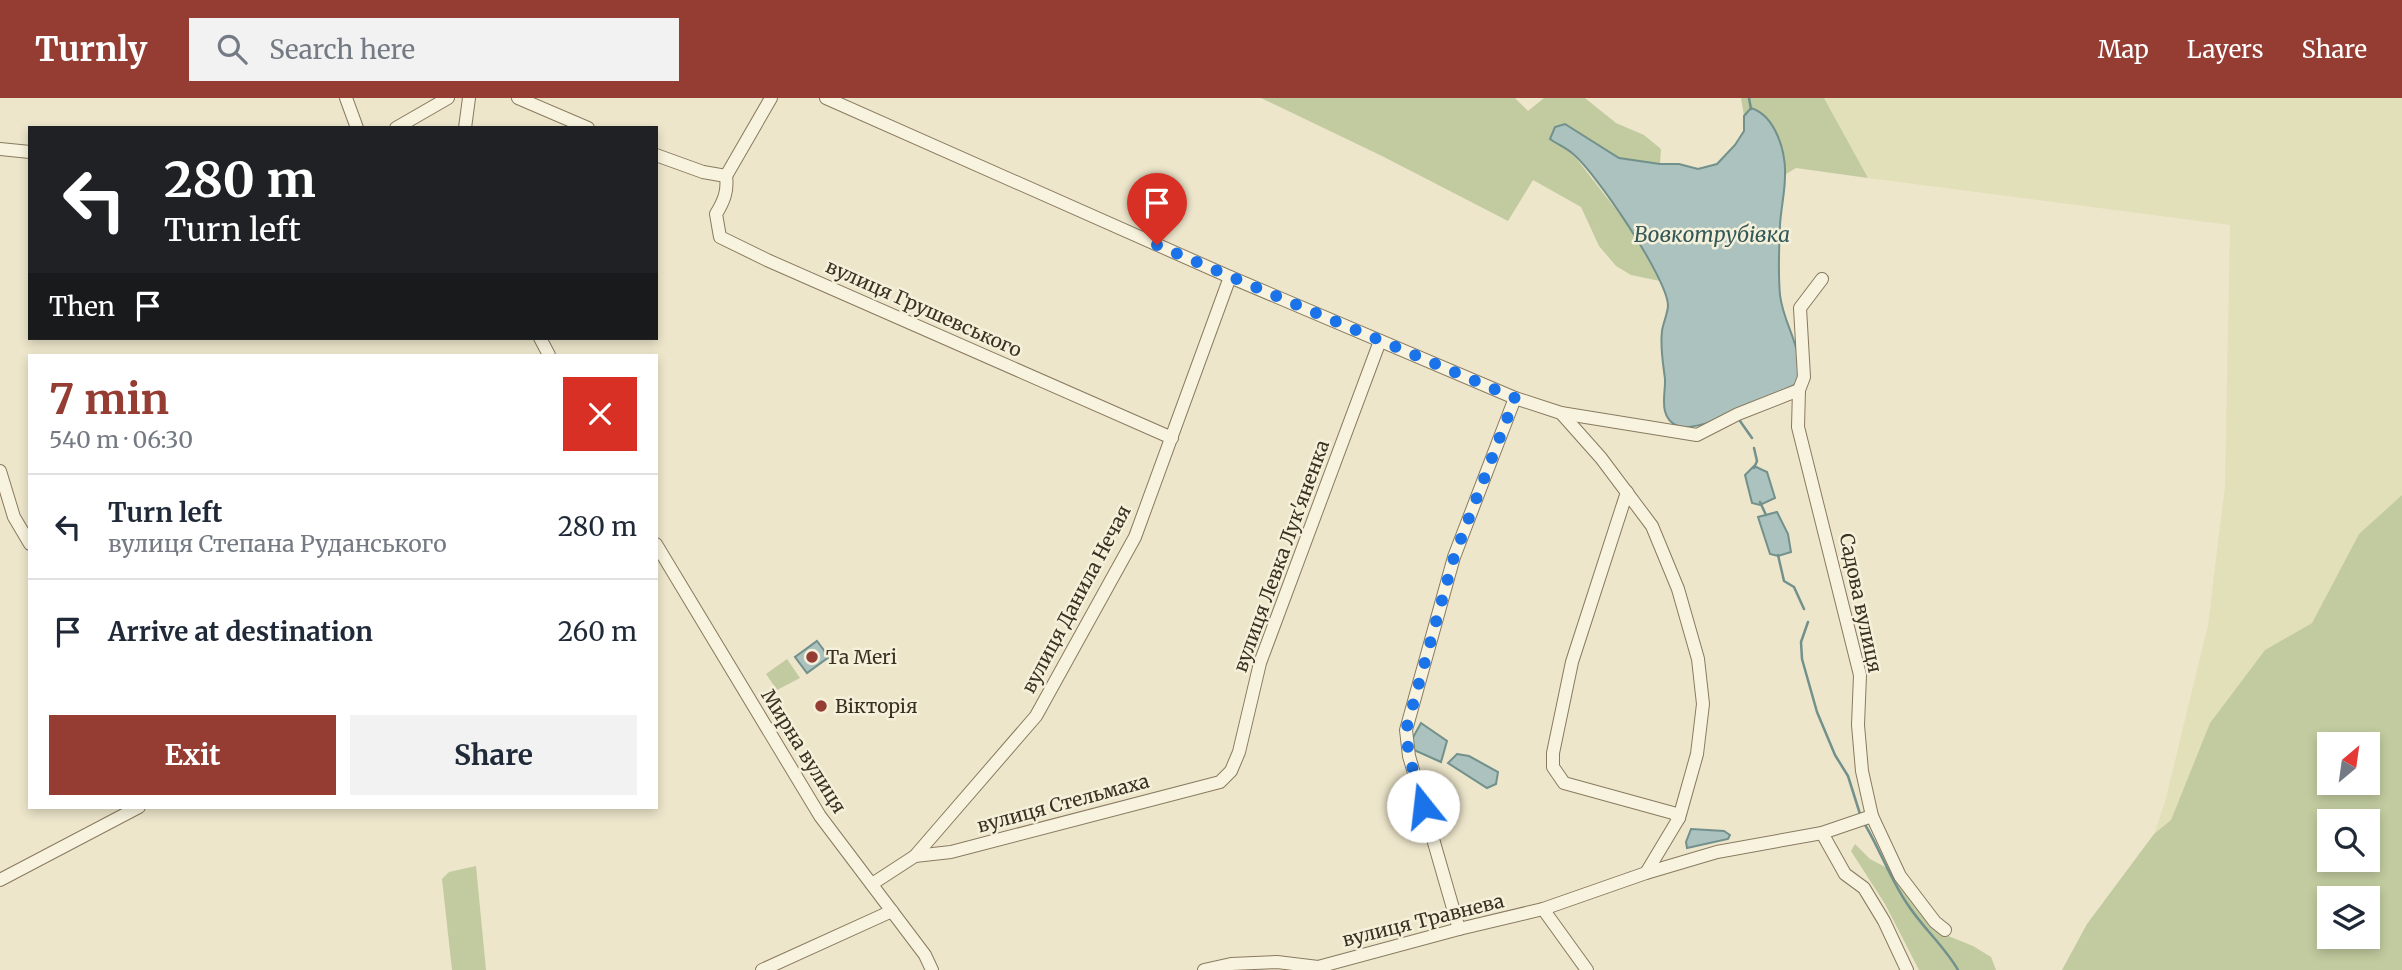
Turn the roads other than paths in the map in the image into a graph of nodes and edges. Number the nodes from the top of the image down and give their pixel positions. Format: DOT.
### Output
graph roads {
  1 [pos="346,98"];
  2 [pos="448,98"];
  3 [pos="470,98"];
  4 [pos="518,98"];
  5 [pos="771,98"];
  6 [pos="825,98"];
  7 [pos="356,126"];
  8 [pos="399,126"];
  9 [pos="465,126"];
  10 [pos="583,126"];
  11 [pos="0,149"];
  12 [pos="28,152"];
  13 [pos="658,156"];
  14 [pos="726,176"];
  15 [pos="1230,277"];
  16 [pos="1822,279"];
  17 [pos="1380,341"];
  18 [pos="1799,390"];
  19 [pos="1515,398"];
  20 [pos="1561,413"];
  21 [pos="1172,438"];
  22 [pos="0,471"];
  23 [pos="1627,492"];
  24 [pos="28,541"];
  25 [pos="658,547"];
  26 [pos="1220,782"];
  27 [pos="135,809"];
  28 [pos="1872,816"];
  29 [pos="1679,818"];
  30 [pos="1822,833"];
  31 [pos="915,856"];
  32 [pos="1646,873"];
  33 [pos="0,880"];
  34 [pos="872,884"];
  35 [pos="1543,909"];
  36 [pos="892,911"];
  37 [pos="1459,929"];
  38 [pos="1945,930"];
  39 [pos="1320,969"];
  40 [pos="762,970"];
  41 [pos="932,970"];
  42 [pos="1204,970"];
  43 [pos="1587,970"];
  44 [pos="1907,970"];
  1 -- 7 [label="street"];
  2 -- 8 [label="street"];
  3 -- 9 [label="street"];
  4 -- 10 [label="street"];
  5 -- 14 [label="street, вулиця Грушевського"];
  6 -- 15 [label="street"];
  11 -- 12 [label="street"];
  13 -- 14 [label="street"];
  14 -- 21 [label="street, вулиця Грушевського"];
  15 -- 17 [label="street"];
  15 -- 21 [label="street, вулиця Данила Нечая"];
  16 -- 18 [label="street, Садова вулиця"];
  17 -- 19 [label="street"];
  17 -- 26 [label="street, вулиця Левка Лук'яненка"];
  18 -- 20 [label="street"];
  18 -- 28 [label="street, Садова вулиця"];
  19 -- 20 [label="street"];
  19 -- 37 [label="street"];
  20 -- 23 [label="street"];
  21 -- 31 [label="street, вулиця Данила Нечая"];
  22 -- 24 [label="street"];
  23 -- 29 [label="street"];
  23 -- 29 [label="street"];
  25 -- 34 [label="street, Мирна вулиця"];
  26 -- 31 [label="street, вулиця Стельмаха"];
  27 -- 33 [label="street"];
  28 -- 30 [label="street, вулиця Травнева"];
  28 -- 38 [label="street, Садова вулиця"];
  29 -- 32 [label="street"];
  30 -- 32 [label="street, вулиця Травнева"];
  30 -- 44 [label="street"];
  31 -- 34 [label="street, вулиця Данила Нечая"];
  32 -- 35 [label="street, вулиця Травнева"];
  34 -- 36 [label="street, Мирна вулиця"];
  35 -- 37 [label="street, вулиця Травнева"];
  35 -- 43 [label="street"];
  36 -- 40 [label="street"];
  36 -- 41 [label="street, Мирна вулиця"];
  37 -- 39 [label="street, вулиця Травнева"];
  39 -- 42 [label="street, вулиця Травнева"];
}
